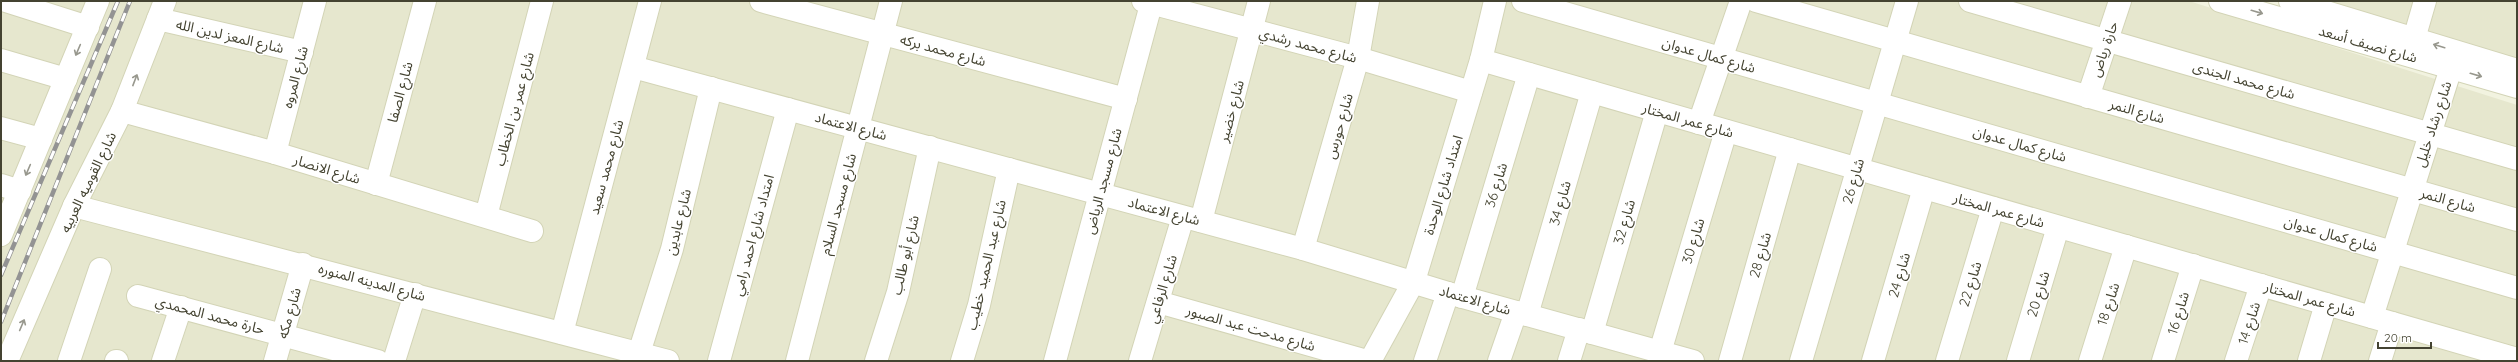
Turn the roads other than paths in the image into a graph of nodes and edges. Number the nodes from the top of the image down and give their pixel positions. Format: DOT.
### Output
graph roads {
  1 [pos="6,1"];
  2 [pos="98,1"];
  3 [pos="315,1"];
  4 [pos="425,1"];
  5 [pos="542,1"];
  6 [pos="650,1"];
  7 [pos="762,1"];
  8 [pos="890,1"];
  9 [pos="1259,1"];
  10 [pos="1368,1"];
  11 [pos="1495,1"];
  12 [pos="1523,1"];
  13 [pos="1741,1"];
  14 [pos="1756,1"];
  15 [pos="1907,1"];
  16 [pos="1970,1"];
  17 [pos="2120,1"];
  18 [pos="2220,1"];
  19 [pos="2290,1"];
  20 [pos="2425,1"];
  21 [pos="1149,2"];
  22 [pos="162,10"];
  23 [pos="88,27"];
  24 [pos="1252,30"];
  25 [pos="882,34"];
  26 [pos="2414,39"];
  27 [pos="2106,40"];
  28 [pos="1895,41"];
  29 [pos="302,52"];
  30 [pos="1358,58"];
  31 [pos="1721,58"];
  32 [pos="1,60"];
  33 [pos="1481,60"];
  34 [pos="633,67"];
  35 [pos="2451,68"];
  36 [pos="2517,70"];
  37 [pos="1529,74"];
  38 [pos="66,79"];
  39 [pos="2517,87"];
  40 [pos="711,88"];
  41 [pos="1471,92"];
  42 [pos="1592,92"];
  43 [pos="2088,97"];
  44 [pos="1126,99"];
  45 [pos="1876,103"];
  46 [pos="788,109"];
  47 [pos="1657,111"];
  48 [pos="122,112"];
  49 [pos="1699,123"];
  50 [pos="1,128"];
  51 [pos="858,128"];
  52 [pos="1726,131"];
  53 [pos="2430,134"];
  54 [pos="41,139"];
  55 [pos="930,147"];
  56 [pos="1790,149"];
  57 [pos="275,153"];
  58 [pos="2517,159"];
  59 [pos="1857,168"];
  60 [pos="1009,169"];
  61 [pos="376,184"];
  62 [pos="10,188"];
  63 [pos="1924,188"];
  64 [pos="2412,190"];
  65 [pos="1100,194"];
  66 [pos="74,206"];
  67 [pos="1993,208"];
  68 [pos="486,216"];
  69 [pos="1192,219"];
  70 [pos="2517,220"];
  71 [pos="3,225"];
  72 [pos="2058,227"];
  73 [pos="532,231"];
  74 [pos="2126,246"];
  75 [pos="1303,249"];
  76 [pos="2392,252"];
  77 [pos="303,264"];
  78 [pos="2193,266"];
  79 [pos="100,269"];
  80 [pos="1414,281"];
  81 [pos="2261,285"];
  82 [pos="2517,288"];
  83 [pos="415,294"];
  84 [pos="1455,295"];
  85 [pos="138,296"];
  86 [pos="1158,302"];
  87 [pos="2326,304"];
  88 [pos="181,307"];
  89 [pos="1521,313"];
  90 [pos="2372,317"];
  91 [pos="2392,323"];
  92 [pos="1586,331"];
  93 [pos="562,333"];
  94 [pos="282,335"];
  95 [pos="2462,352"];
  96 [pos="639,353"];
  97 [pos="1650,354"];
  98 [pos="2517,359"];
  99 [pos="7,361"];
  100 [pos="69,361"];
  101 [pos="163,361"];
  102 [pos="275,361"];
  103 [pos="378,361"];
  104 [pos="394,361"];
  105 [pos="668,361"];
  106 [pos="719,361"];
  107 [pos="797,361"];
  108 [pos="876,361"];
  109 [pos="962,361"];
  110 [pos="1055,361"];
  111 [pos="1140,361"];
  112 [pos="1367,361"];
  113 [pos="1370,361"];
  114 [pos="1425,361"];
  115 [pos="1499,361"];
  116 [pos="1569,361"];
  117 [pos="1693,361"];
  118 [pos="1730,361"];
  119 [pos="1801,361"];
  120 [pos="1873,361"];
  121 [pos="1947,361"];
  122 [pos="2018,361"];
  123 [pos="2090,361"];
  124 [pos="2163,361"];
  125 [pos="2236,361"];
  126 [pos="2309,361"];
  127 [pos="2380,361"];
  1 -- 23 [label="street"];
  2 -- 23 [label="street"];
  3 -- 29 [label="street, شارع المروه"];
  4 -- 61 [label="street, شارع الصفا"];
  5 -- 68 [label="street, شارع عمر بن الخطاب"];
  6 -- 34 [label="street, شارع محمد سعيد"];
  7 -- 25 [label="street, شارع محمد بركه"];
  8 -- 25 [label="street, شارع مسجد السلام"];
  9 -- 24 [label="street, شارع خضير"];
  10 -- 30 [label="street, شارع حورس"];
  11 -- 33 [label="street, امتداد شارع الوحدة"];
  12 -- 31 [label="street, شارع كمال عدوان"];
  13 -- 31 [label="street"];
  14 -- 28 [label="street, شارع النمر"];
  15 -- 28 [label="street, شارع 26"];
  16 -- 27 [label="street, شارع محمد الجندى"];
  17 -- 27 [label="street, حارة رياض"];
  18 -- 35 [label="street, شارع نصيف أسعد, one-way"];
  19 -- 26 [label="street, شارع نصيف أسعد"];
  20 -- 26 [label="street"];
  21 -- 24 [label="street, شارع محمد رشدي"];
  21 -- 44 [label="street, شارع مسجد الرياض"];
  22 -- 29 [label="street, شارع المعز لدين الله"];
  48 -- 22 [label="street, شارع القوميه العربيه, one-way"];
  23 -- 38 [label="street, one-way"];
  24 -- 30 [label="street, شارع محمد رشدي"];
  24 -- 69 [label="street, شارع خضير"];
  25 -- 44 [label="street, شارع محمد بركه"];
  25 -- 51 [label="street, شارع مسجد السلام"];
  36 -- 26 [label="street, شارع نصيف أسعد, one-way"];
  27 -- 43 [label="street, حارة رياض"];
  27 -- 53 [label="street, شارع محمد الجندى"];
  28 -- 43 [label="street, شارع النمر"];
  28 -- 45 [label="street, شارع 26"];
  29 -- 57 [label="street, شارع المروه"];
  30 -- 41 [label="street, شارع محمد رشدي"];
  30 -- 75 [label="street, شارع حورس"];
  31 -- 45 [label="street, شارع كمال عدوان"];
  31 -- 49 [label="street"];
  32 -- 38 [label="street"];
  33 -- 37 [label="street, شارع عمر المختار"];
  33 -- 41 [label="street, امتداد شارع الوحدة"];
  34 -- 40 [label="street, شارع الاعتماد"];
  34 -- 93 [label="street, شارع محمد سعيد"];
  35 -- 39 [label="street, شارع نصيف أسعد, one-way"];
  35 -- 53 [label="street, شارع رشاد خليل"];
  37 -- 42 [label="street, شارع عمر المختار"];
  37 -- 84 [label="street, شارع 36"];
  38 -- 54 [label="street"];
  40 -- 46 [label="street, شارع الاعتماد"];
  40 -- 96 [label="street, شارع عابدين"];
  41 -- 80 [label="street, امتداد شارع الوحدة"];
  42 -- 47 [label="street, شارع عمر المختار"];
  42 -- 89 [label="street, شارع 34"];
  43 -- 64 [label="street, شارع النمر"];
  44 -- 65 [label="street, شارع مسجد الرياض"];
  45 -- 59 [label="street, شارع 26"];
  45 -- 76 [label="street, شارع كمال عدوان"];
  46 -- 51 [label="street, شارع الاعتماد"];
  46 -- 106 [label="street, امتداد شارع احمد رامي"];
  47 -- 49 [label="street, شارع عمر المختار"];
  47 -- 92 [label="street, شارع 32"];
  48 -- 57 [label="street, شارع الانصار"];
  48 -- 66 [label="street, شارع القوميه العربيه"];
  49 -- 52 [label="street, شارع عمر المختار"];
  50 -- 54 [label="street"];
  51 -- 55 [label="street, شارع الاعتماد"];
  51 -- 107 [label="street, شارع مسجد السلام"];
  52 -- 56 [label="street, شارع عمر المختار"];
  52 -- 97 [label="street, شارع 30"];
  53 -- 58 [label="street, شارع محمد الجندى"];
  53 -- 64 [label="street, شارع رشاد خليل"];
  54 -- 62 [label="street, one-way"];
  55 -- 60 [label="street, شارع الاعتماد"];
  55 -- 108 [label="street, شارع أبو طالب"];
  56 -- 59 [label="street, شارع عمر المختار"];
  56 -- 118 [label="street, شارع 28"];
  57 -- 61 [label="street, شارع الانصار"];
  59 -- 63 [label="street, شارع عمر المختار"];
  59 -- 119 [label="street, شارع 26"];
  60 -- 65 [label="street, شارع الاعتماد"];
  60 -- 109 [label="street, شارع عبد الحميد خطيب"];
  61 -- 68 [label="street, شارع الانصار"];
  62 -- 71 [label="street"];
  63 -- 67 [label="street, شارع عمر المختار"];
  63 -- 120 [label="street, شارع 24"];
  64 -- 70 [label="street, شارع النمر"];
  64 -- 76 [label="street, شارع رشاد خليل"];
  65 -- 69 [label="street, شارع الاعتماد"];
  65 -- 110 [label="street, شارع مسجد الرياض"];
  66 -- 77 [label="street, شارع المدينه المنوره"];
  99 -- 66 [label="street, شارع القوميه العربيه, one-way"];
  67 -- 72 [label="street, شارع عمر المختار"];
  67 -- 121 [label="street, شارع 22"];
  68 -- 73 [label="street, شارع الانصار"];
  69 -- 75 [label="street, شارع الاعتماد"];
  69 -- 86 [label="street, شارع الرفاعي"];
  72 -- 74 [label="street, شارع عمر المختار"];
  72 -- 122 [label="street, شارع 20"];
  74 -- 78 [label="street, شارع عمر المختار"];
  74 -- 123 [label="street, شارع 18"];
  75 -- 80 [label="street, شارع الاعتماد"];
  76 -- 82 [label="street, شارع كمال عدوان"];
  76 -- 90 [label="street, شارع رشاد خليل"];
  77 -- 83 [label="street, شارع المدينه المنوره"];
  77 -- 94 [label="street, شارع مكه"];
  78 -- 81 [label="street, شارع عمر المختار"];
  78 -- 124 [label="street, شارع 16"];
  79 -- 100 [label="street"];
  80 -- 84 [label="street, شارع الاعتماد"];
  80 -- 113 [label="street, امتداد شارع الوحدة"];
  81 -- 87 [label="street, شارع عمر المختار"];
  81 -- 125 [label="street, شارع 14"];
  83 -- 93 [label="street, شارع المدينه المنوره"];
  83 -- 104 [label="street"];
  84 -- 89 [label="street, شارع الاعتماد"];
  84 -- 114 [label="street, شارع 36"];
  85 -- 88 [label="street, حارة محمد المحمدي"];
  86 -- 111 [label="street, شارع الرفاعي"];
  86 -- 112 [label="street, شارع مدحت عبد الصبور"];
  87 -- 90 [label="street, شارع عمر المختار"];
  87 -- 126 [label="street"];
  88 -- 94 [label="street, حارة محمد المحمدي"];
  88 -- 101 [label="street"];
  89 -- 92 [label="street, شارع الاعتماد"];
  89 -- 115 [label="street, شارع 34"];
  90 -- 91 [label="street, شارع عمر المختار"];
  91 -- 95 [label="street, شارع عمر المختار"];
  91 -- 127 [label="street"];
  92 -- 97 [label="street, شارع الاعتماد"];
  92 -- 116 [label="street, شارع 32"];
  93 -- 96 [label="street, شارع المدينه المنوره"];
  94 -- 102 [label="street, شارع مكه"];
  94 -- 103 [label="street, حارة محمد المحمدي"];
  95 -- 98 [label="street, شارع عمر المختار"];
  96 -- 105 [label="street, شارع المدينه المنوره"];
  97 -- 117 [label="street, شارع الاعتماد"];
}
